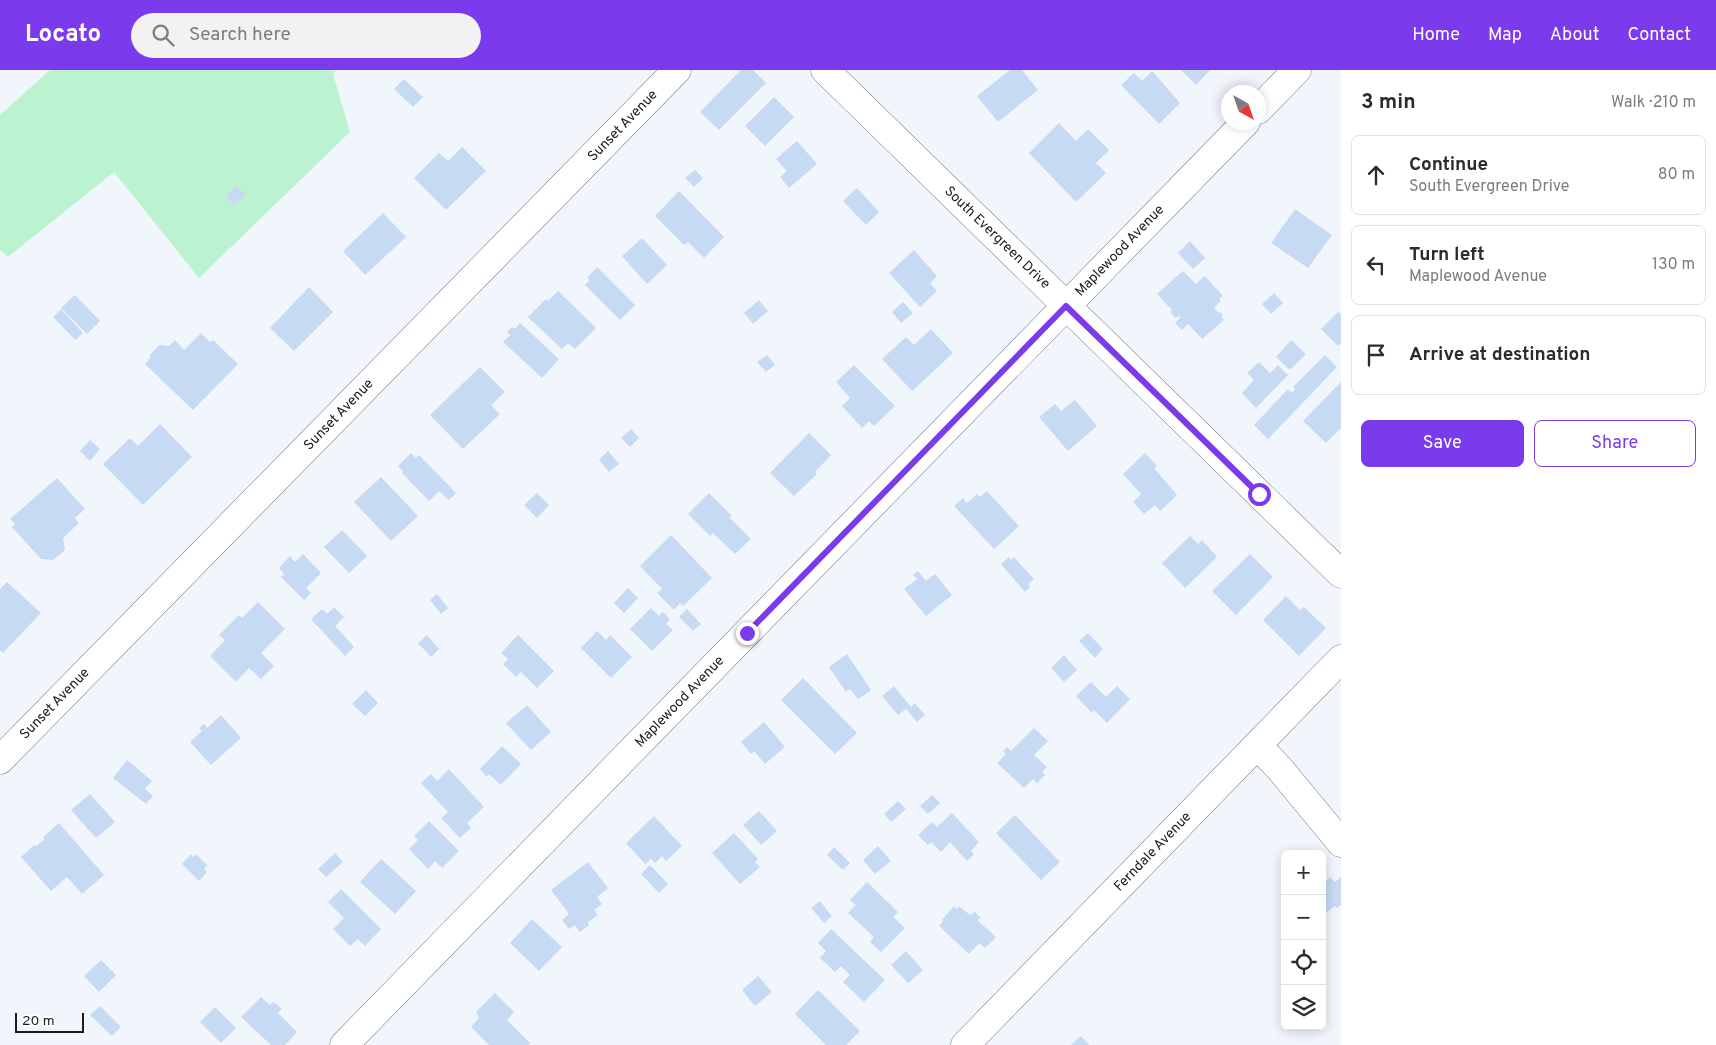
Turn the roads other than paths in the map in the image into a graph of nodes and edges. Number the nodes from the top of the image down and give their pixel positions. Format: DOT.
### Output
graph roads {
  1 [pos="678,70"];
  2 [pos="825,70"];
  3 [pos="1297,70"];
  4 [pos="1266,102"];
  5 [pos="1238,130"];
  6 [pos="1066,306"];
  7 [pos="1341,574"];
  8 [pos="1341,659"];
  9 [pos="1257,745"];
  10 [pos="0,760"];
  11 [pos="1341,843"];
  12 [pos="344,1045"];
  13 [pos="966,1045"];
  1 -- 10 [label="street, Sunset Avenue"];
  2 -- 6 [label="street, South Evergreen Drive"];
  3 -- 4 [label="street"];
  5 -- 6 [label="street, Maplewood Avenue"];
  6 -- 7 [label="street, South Evergreen Drive"];
  6 -- 12 [label="street, Maplewood Avenue"];
  8 -- 9 [label="street, Ferndale Avenue"];
  9 -- 11 [label="street"];
  9 -- 13 [label="street, Ferndale Avenue"];
}
